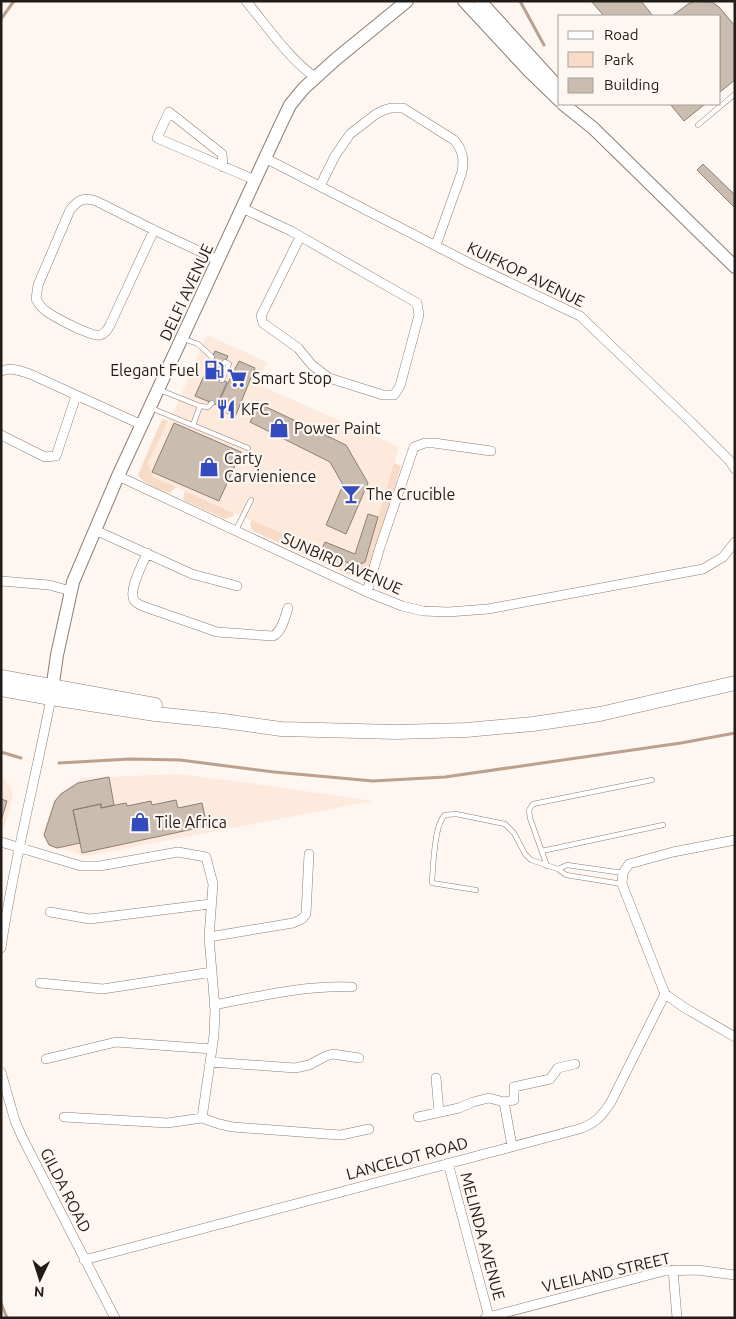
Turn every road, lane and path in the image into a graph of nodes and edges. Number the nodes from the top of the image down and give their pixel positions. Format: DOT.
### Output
graph roads {
  1 [pos="246,1"];
  2 [pos="407,1"];
  3 [pos="464,1"];
  4 [pos="480,1"];
  5 [pos="315,77"];
  6 [pos="558,87"];
  7 [pos="735,94"];
  8 [pos="558,99"];
  9 [pos="564,105"];
  10 [pos="575,105"];
  11 [pos="698,124"];
  12 [pos="593,128"];
  13 [pos="265,158"];
  14 [pos="223,167"];
  15 [pos="255,180"];
  16 [pos="320,186"];
  17 [pos="242,208"];
  18 [pos="154,230"];
  19 [pos="300,237"];
  20 [pos="436,245"];
  21 [pos="218,260"];
  22 [pos="735,267"];
  23 [pos="183,338"];
  24 [pos="212,357"];
  25 [pos="225,362"];
  26 [pos="1,371"];
  27 [pos="222,380"];
  28 [pos="158,389"];
  29 [pos="76,396"];
  30 [pos="212,403"];
  31 [pos="200,406"];
  32 [pos="150,408"];
  33 [pos="142,425"];
  34 [pos="193,425"];
  35 [pos="1,435"];
  36 [pos="248,448"];
  37 [pos="490,451"];
  38 [pos="735,469"];
  39 [pos="118,476"];
  40 [pos="251,500"];
  41 [pos="96,530"];
  42 [pos="236,531"];
  43 [pos="735,542"];
  44 [pos="147,553"];
  45 [pos="1,580"];
  46 [pos="237,586"];
  47 [pos="71,591"];
  48 [pos="366,592"];
  49 [pos="288,608"];
  50 [pos="1,678"];
  51 [pos="735,683"];
  52 [pos="1,689"];
  53 [pos="52,693"];
  54 [pos="652,780"];
  55 [pos="663,825"];
  56 [pos="735,840"];
  57 [pos="1,842"];
  58 [pos="18,848"];
  59 [pos="542,851"];
  60 [pos="310,854"];
  61 [pos="547,866"];
  62 [pos="558,869"];
  63 [pos="623,874"];
  64 [pos="623,887"];
  65 [pos="476,890"];
  66 [pos="210,904"];
  67 [pos="50,912"];
  68 [pos="209,936"];
  69 [pos="1,948"];
  70 [pos="212,972"];
  71 [pos="40,984"];
  72 [pos="352,987"];
  73 [pos="665,994"];
  74 [pos="214,1005"];
  75 [pos="735,1036"];
  76 [pos="212,1049"];
  77 [pos="359,1058"];
  78 [pos="46,1059"];
  79 [pos="210,1062"];
  80 [pos="575,1064"];
  81 [pos="1,1072"];
  82 [pos="436,1078"];
  83 [pos="504,1102"];
  84 [pos="439,1112"];
  85 [pos="64,1117"];
  86 [pos="418,1117"];
  87 [pos="202,1118"];
  88 [pos="369,1129"];
  89 [pos="512,1146"];
  90 [pos="448,1163"];
  91 [pos="84,1260"];
  92 [pos="673,1270"];
  93 [pos="735,1274"];
  94 [pos="487,1317"];
  95 [pos="114,1318"];
  96 [pos="677,1318"];
  1 -- 5 [label="street"];
  2 -- 5 [label="street, DELFI AVENUE"];
  3 -- 8 [label="street"];
  4 -- 6 [label="street"];
  5 -- 13 [label="street, DELFI AVENUE"];
  7 -- 11 [label="lane"];
  9 -- 12 [label="street"];
  10 -- 12 [label="street"];
  12 -- 22 [label="street"];
  13 -- 15 [label="street, DELFI AVENUE"];
  13 -- 16 [label="street, KUIFKOP AVENUE"];
  14 -- 14 [label="street"];
  14 -- 15 [label="street"];
  15 -- 17 [label="street, DELFI AVENUE"];
  16 -- 20 [label="street, KUIFKOP AVENUE"];
  16 -- 20 [label="street"];
  17 -- 19 [label="street"];
  17 -- 21 [label="street, DELFI AVENUE"];
  18 -- 18 [label="street"];
  18 -- 21 [label="street"];
  19 -- 19 [label="street"];
  20 -- 38 [label="street, KUIFKOP AVENUE"];
  21 -- 23 [label="street, DELFI AVENUE"];
  23 -- 24 [label="lane"];
  23 -- 28 [label="street, DELFI AVENUE"];
  25 -- 27 [label="lane"];
  26 -- 29 [label="street"];
  28 -- 31 [label="lane"];
  28 -- 32 [label="street, DELFI AVENUE"];
  29 -- 33 [label="street"];
  29 -- 35 [label="street"];
  30 -- 31 [label="lane"];
  31 -- 34 [label="lane"];
  32 -- 33 [label="street, DELFI AVENUE"];
  32 -- 34 [label="lane"];
  33 -- 39 [label="street, DELFI AVENUE"];
  34 -- 36 [label="lane"];
  37 -- 48 [label="street"];
  39 -- 41 [label="street, DELFI AVENUE"];
  39 -- 42 [label="street, SUNBIRD AVENUE"];
  40 -- 42 [label="lane"];
  41 -- 44 [label="street"];
  41 -- 47 [label="street, DELFI AVENUE"];
  42 -- 48 [label="street, SUNBIRD AVENUE"];
  43 -- 48 [label="street, SUNBIRD AVENUE"];
  44 -- 46 [label="street"];
  44 -- 49 [label="street"];
  45 -- 47 [label="street"];
  47 -- 53 [label="street, DELFI AVENUE"];
  50 -- 53 [label="main road"];
  51 -- 53 [label="main road"];
  52 -- 53 [label="main road"];
  53 -- 58 [label="street"];
  54 -- 59 [label="lane"];
  55 -- 59 [label="lane"];
  56 -- 63 [label="street"];
  57 -- 58 [label="street"];
  58 -- 66 [label="street"];
  58 -- 69 [label="street"];
  59 -- 61 [label="lane"];
  60 -- 68 [label="street"];
  61 -- 62 [label="lane"];
  61 -- 65 [label="lane"];
  62 -- 63 [label="lane"];
  62 -- 64 [label="lane"];
  63 -- 64 [label="street"];
  64 -- 73 [label="street"];
  66 -- 67 [label="street"];
  66 -- 68 [label="street"];
  68 -- 70 [label="street"];
  70 -- 71 [label="street"];
  70 -- 74 [label="street"];
  72 -- 74 [label="street"];
  73 -- 75 [label="street"];
  73 -- 89 [label="street, LANCELOT ROAD"];
  74 -- 76 [label="street"];
  76 -- 78 [label="street"];
  76 -- 79 [label="street"];
  77 -- 79 [label="street"];
  79 -- 87 [label="street"];
  80 -- 83 [label="street"];
  81 -- 91 [label="street, GILDA ROAD"];
  82 -- 84 [label="street"];
  83 -- 84 [label="street"];
  83 -- 89 [label="street"];
  84 -- 86 [label="street"];
  85 -- 87 [label="street"];
  87 -- 88 [label="street"];
  89 -- 90 [label="street, LANCELOT ROAD"];
  90 -- 91 [label="street, LANCELOT ROAD"];
  90 -- 94 [label="street, MELINDA AVENUE"];
  91 -- 95 [label="street, GILDA ROAD"];
  92 -- 93 [label="street, VLEILAND STREET"];
  92 -- 94 [label="street, VLEILAND STREET"];
  92 -- 96 [label="street"];
}
